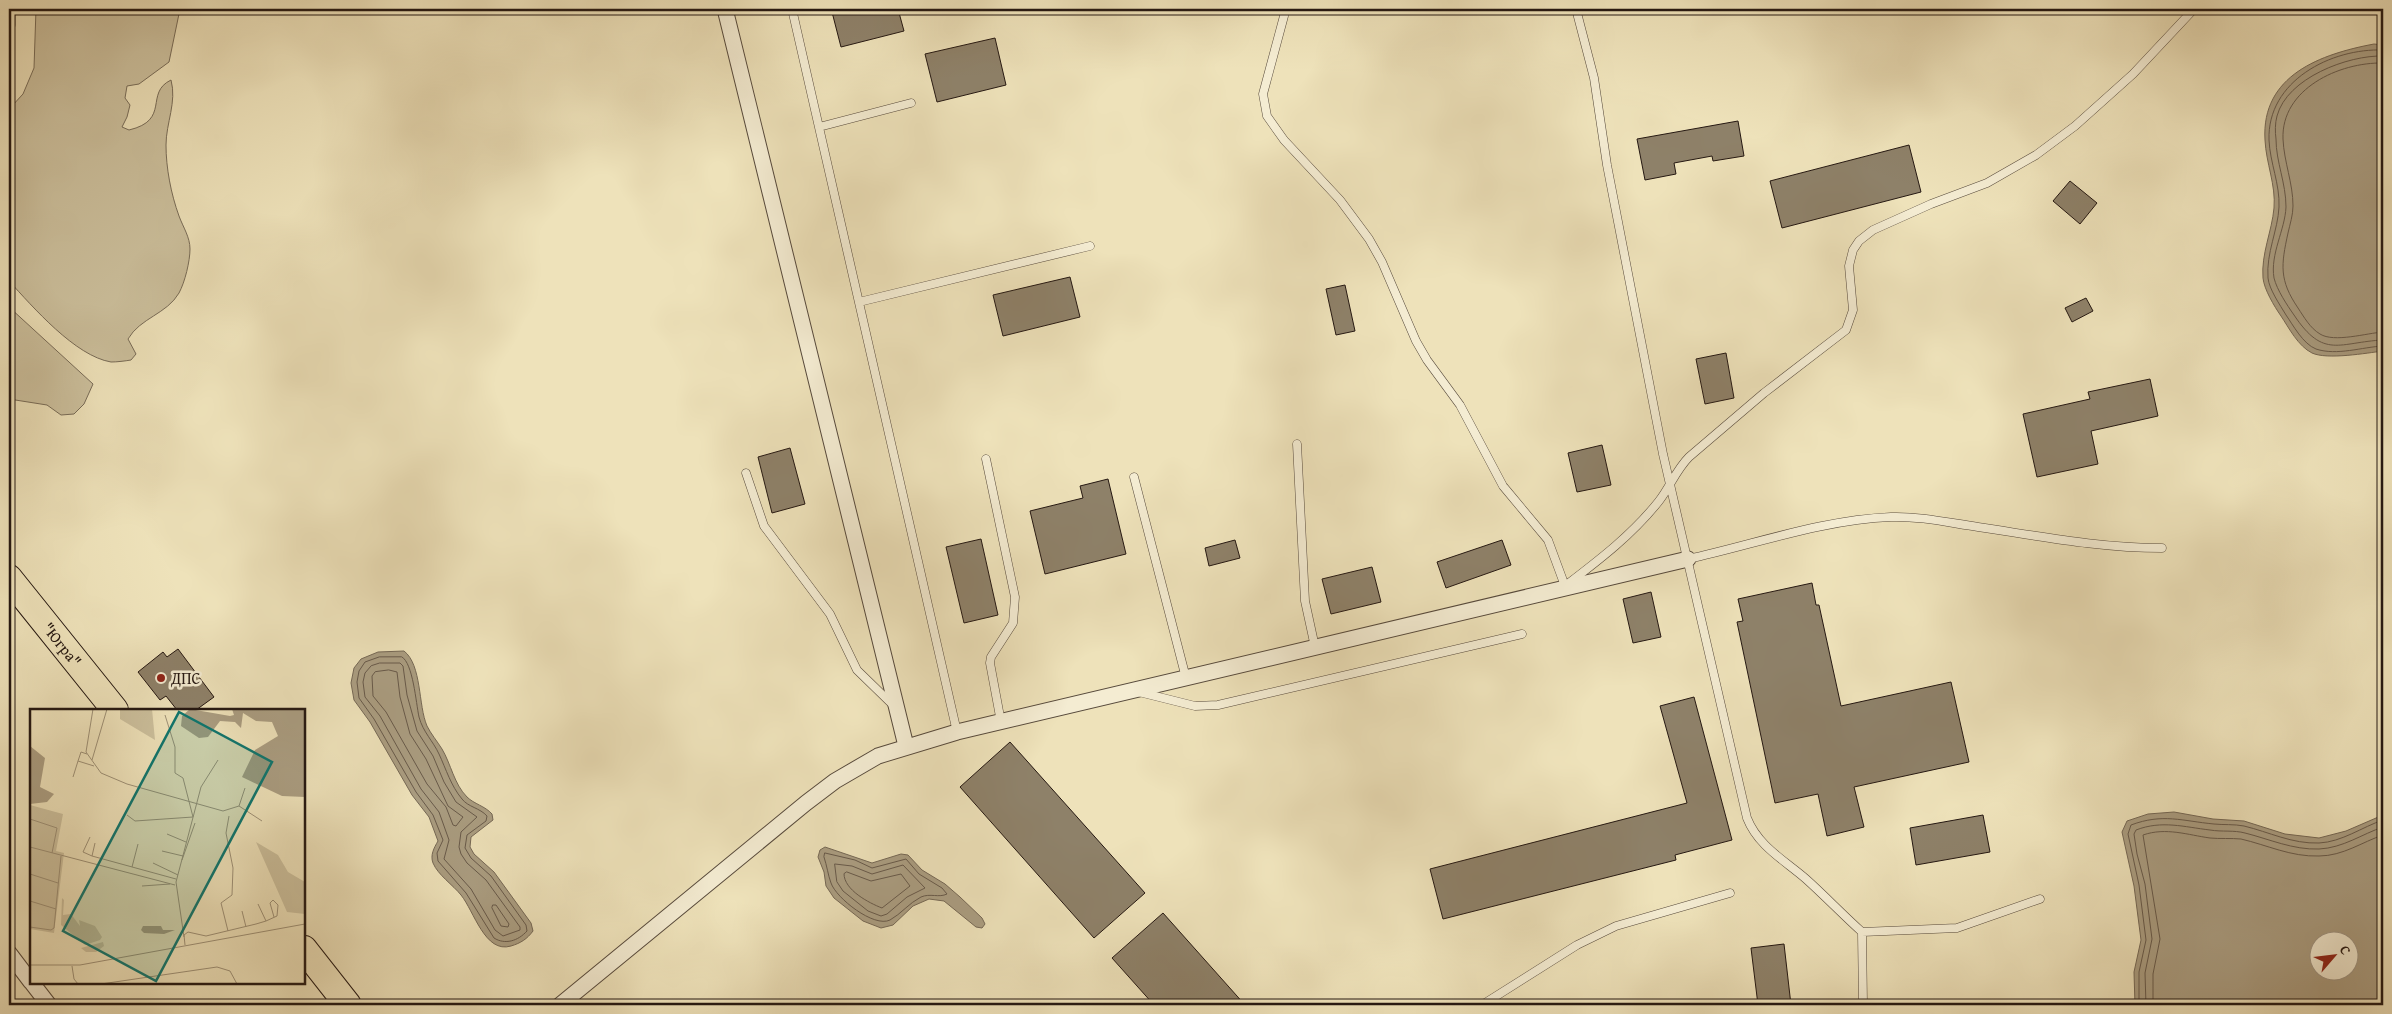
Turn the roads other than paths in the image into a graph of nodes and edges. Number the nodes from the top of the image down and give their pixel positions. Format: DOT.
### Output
graph roads {
  1 [pos="725,9"];
  2 [pos="792,9"];
  3 [pos="1576,9"];
  4 [pos="2194,9"];
  5 [pos="1284,16"];
  6 [pos="912,103"];
  7 [pos="819,126"];
  8 [pos="1090,246"];
  9 [pos="859,302"];
  10 [pos="1296,444"];
  11 [pos="986,459"];
  12 [pos="746,473"];
  13 [pos="1134,476"];
  14 [pos="1672,484"];
  15 [pos="2162,548"];
  16 [pos="1688,559"];
  17 [pos="9,578"];
  18 [pos="1565,586"];
  19 [pos="1522,634"];
  20 [pos="1315,647"];
  21 [pos="1186,678"];
  22 [pos="1132,691"];
  23 [pos="114,709"];
  24 [pos="896,709"];
  25 [pos="1001,722"];
  26 [pos="957,732"];
  27 [pos="906,746"];
  28 [pos="1730,893"];
  29 [pos="2040,899"];
  30 [pos="1862,932"];
  31 [pos="305,950"];
  32 [pos="9,953"];
  33 [pos="30,982"];
  34 [pos="32,984"];
  35 [pos="48,1005"];
  36 [pos="348,1005"];
  37 [pos="560,1005"];
  38 [pos="1482,1005"];
  39 [pos="1863,1005"];
  1 -- 24 [label="street"];
  2 -- 7 [label="lane"];
  3 -- 14 [label="lane"];
  4 -- 14 [label="lane"];
  5 -- 18 [label="lane"];
  6 -- 7 [label="lane"];
  7 -- 9 [label="lane"];
  8 -- 9 [label="lane"];
  9 -- 26 [label="lane"];
  10 -- 20 [label="lane"];
  11 -- 25 [label="lane"];
  12 -- 24 [label="lane"];
  13 -- 21 [label="lane"];
  14 -- 16 [label="lane"];
  14 -- 18 [label="lane"];
  15 -- 16 [label="lane"];
  16 -- 18 [label="street"];
  16 -- 30 [label="lane"];
  17 -- 23 [label="highway, \"Югра\""];
  18 -- 20 [label="street"];
  19 -- 22 [label="lane"];
  20 -- 21 [label="street"];
  21 -- 22 [label="street"];
  22 -- 25 [label="street"];
  24 -- 27 [label="street"];
  25 -- 26 [label="street"];
  26 -- 27 [label="street"];
  27 -- 37 [label="street"];
  28 -- 38 [label="lane"];
  29 -- 30 [label="lane"];
  30 -- 39 [label="lane"];
  31 -- 36 [label="highway"];
  32 -- 33 [label="street"];
  34 -- 35 [label="street"];
}
